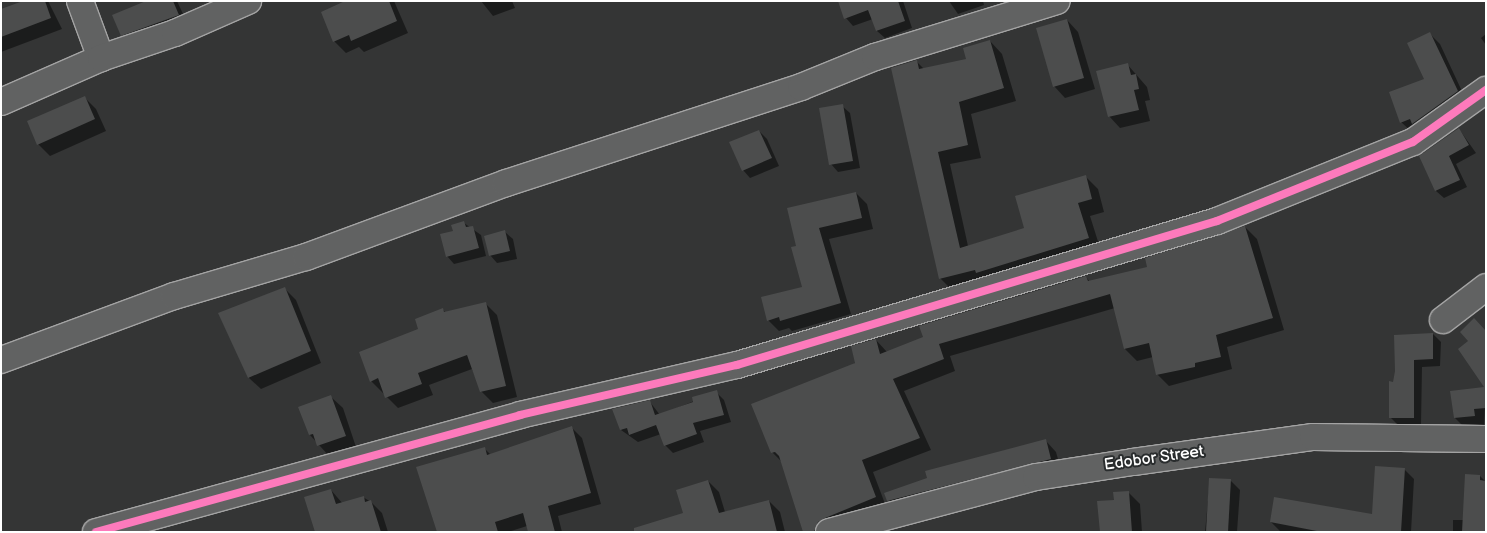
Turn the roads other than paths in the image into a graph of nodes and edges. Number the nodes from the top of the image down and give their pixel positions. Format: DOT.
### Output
graph roads {
  1 [pos="80,1"];
  2 [pos="248,1"];
  3 [pos="1057,1"];
  4 [pos="101,58"];
  5 [pos="1486,90"];
  6 [pos="1,102"];
  7 [pos="1486,287"];
  8 [pos="1443,320"];
  9 [pos="1,360"];
  10 [pos="1486,439"];
  11 [pos="96,532"];
  12 [pos="829,532"];
  1 -- 4 [label="street"];
  2 -- 4 [label="street"];
  3 -- 9 [label="street"];
  4 -- 6 [label="street"];
  5 -- 11 [label="street"];
  7 -- 8 [label="street"];
  10 -- 12 [label="street, Edobor Street"];
}
